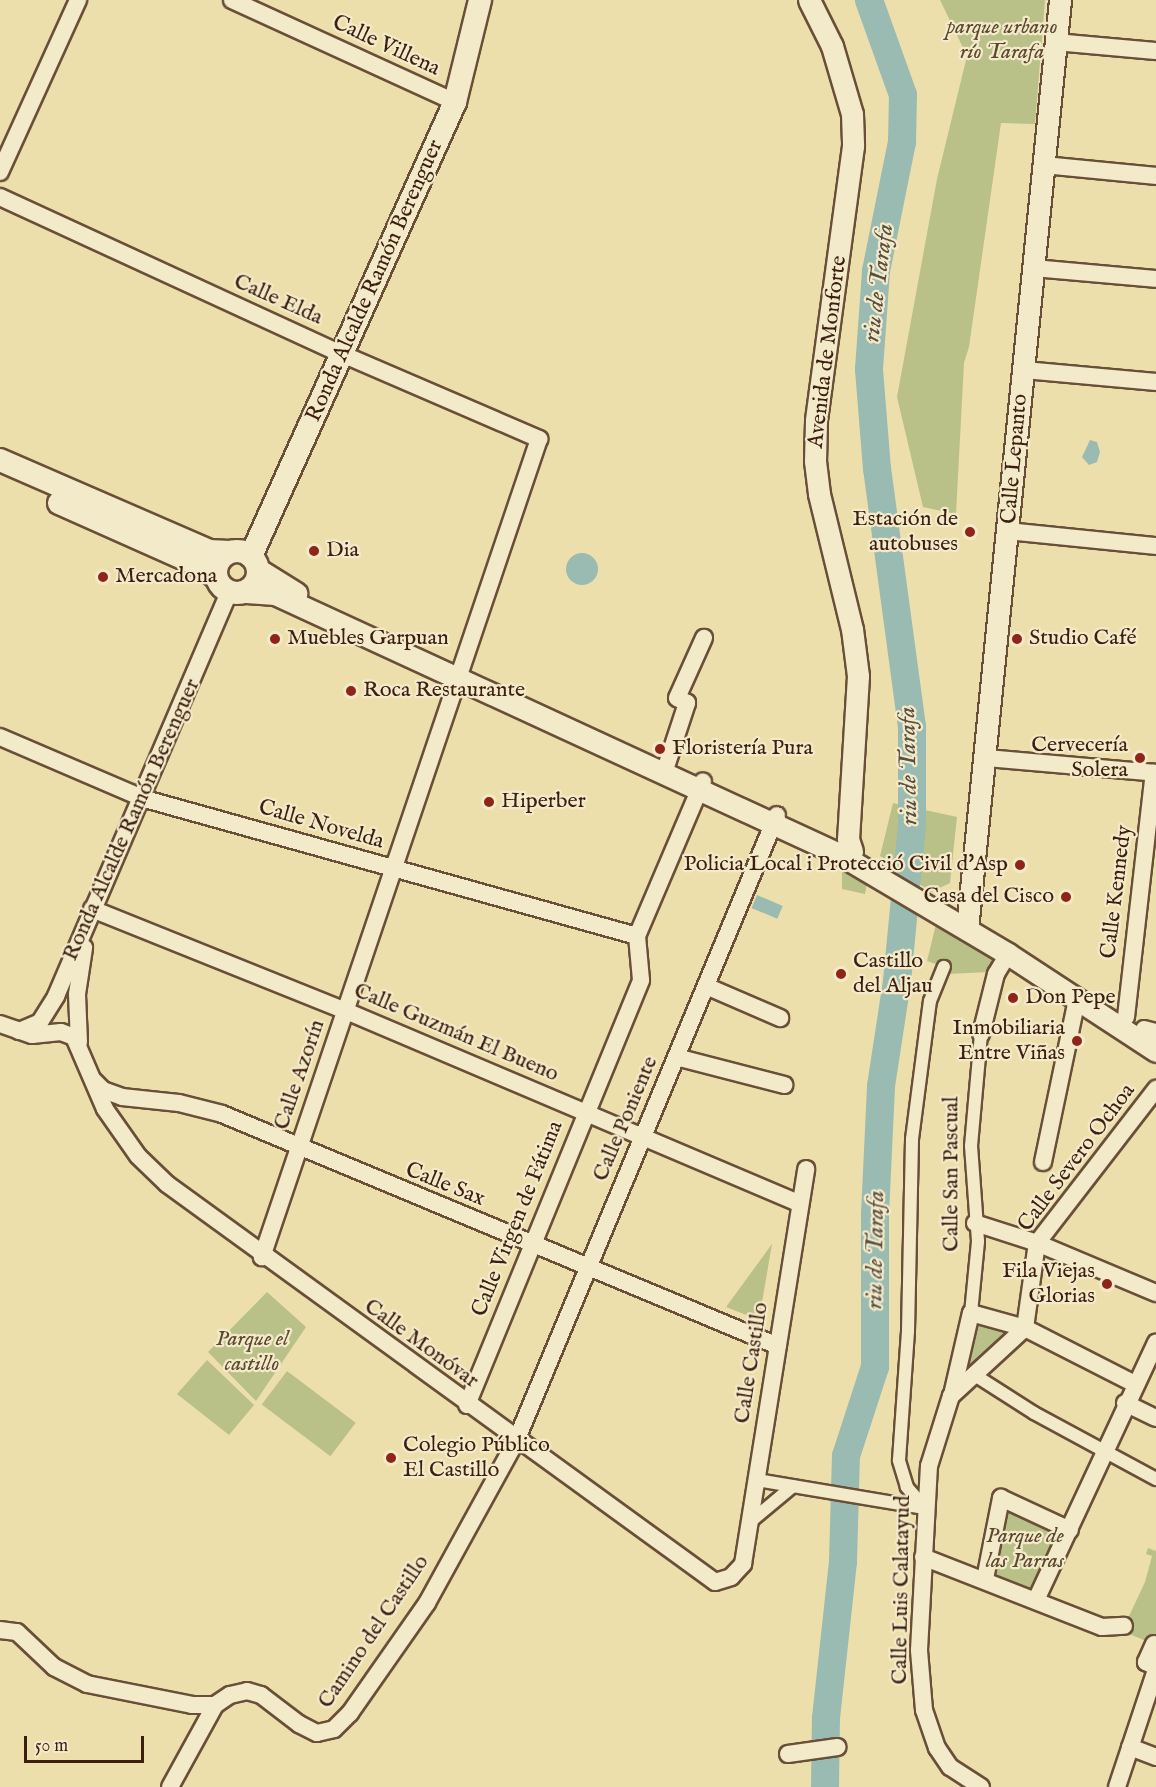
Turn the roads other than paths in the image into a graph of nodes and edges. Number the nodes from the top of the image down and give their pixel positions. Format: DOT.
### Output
graph roads {
  1 [pos="78,0"];
  2 [pos="232,0"];
  3 [pos="480,0"];
  4 [pos="800,0"];
  5 [pos="809,0"];
  6 [pos="1060,0"];
  7 [pos="1055,42"];
  8 [pos="1156,51"];
  9 [pos="455,102"];
  10 [pos="1044,165"];
  11 [pos="0,172"];
  12 [pos="1156,176"];
  13 [pos="0,197"];
  14 [pos="1033,268"];
  15 [pos="1156,279"];
  16 [pos="342,354"];
  17 [pos="1024,370"];
  18 [pos="1156,382"];
  19 [pos="539,439"];
  20 [pos="0,460"];
  21 [pos="0,476"];
  22 [pos="1008,531"];
  23 [pos="1156,546"];
  24 [pos="247,559"];
  25 [pos="234,588"];
  26 [pos="704,638"];
  27 [pos="461,674"];
  28 [pos="0,737"];
  29 [pos="986,758"];
  30 [pos="665,769"];
  31 [pos="1155,773"];
  32 [pos="701,785"];
  33 [pos="145,799"];
  34 [pos="776,819"];
  35 [pos="820,835"];
  36 [pos="850,853"];
  37 [pos="394,868"];
  38 [pos="95,910"];
  39 [pos="968,924"];
  40 [pos="637,936"];
  41 [pos="1008,954"];
  42 [pos="944,967"];
  43 [pos="706,986"];
  44 [pos="1077,999"];
  45 [pos="346,1011"];
  46 [pos="1126,1017"];
  47 [pos="780,1018"];
  48 [pos="0,1024"];
  49 [pos="16,1032"];
  50 [pos="1152,1033"];
  51 [pos="981,1034"];
  52 [pos="79,1042"];
  53 [pos="1156,1051"];
  54 [pos="676,1057"];
  55 [pos="784,1085"];
  56 [pos="96,1088"];
  57 [pos="1156,1089"];
  58 [pos="586,1113"];
  59 [pos="643,1137"];
  60 [pos="298,1149"];
  61 [pos="1043,1162"];
  62 [pos="806,1169"];
  63 [pos="800,1204"];
  64 [pos="975,1223"];
  65 [pos="1037,1242"];
  66 [pos="531,1245"];
  67 [pos="262,1257"];
  68 [pos="588,1268"];
  69 [pos="1156,1293"];
  70 [pos="971,1313"];
  71 [pos="1024,1328"];
  72 [pos="1156,1343"];
  73 [pos="778,1346"];
  74 [pos="974,1374"];
  75 [pos="1134,1384"];
  76 [pos="951,1396"];
  77 [pos="1125,1403"];
  78 [pos="467,1405"];
  79 [pos="1156,1418"];
  80 [pos="516,1441"];
  81 [pos="1107,1453"];
  82 [pos="1156,1479"];
  83 [pos="757,1480"];
  84 [pos="793,1486"];
  85 [pos="925,1508"];
  86 [pos="750,1522"];
  87 [pos="1070,1530"];
  88 [pos="923,1557"];
  89 [pos="743,1564"];
  90 [pos="985,1579"];
  91 [pos="1036,1600"];
  92 [pos="1124,1626"];
  93 [pos="0,1630"];
  94 [pos="1154,1644"];
  95 [pos="1156,1669"];
  96 [pos="214,1705"];
  97 [pos="1131,1747"];
  98 [pos="837,1748"];
  99 [pos="788,1754"];
  100 [pos="1156,1757"];
  101 [pos="170,1787"];
  102 [pos="981,1787"];
  103 [pos="1117,1787"];
  1 -- 11 [label="street"];
  2 -- 9 [label="street, Calle Villena"];
  3 -- 9 [label="main road, Ronda Alcalde Ramón Berenguer"];
  4 -- 35 [label="street, Avenida de Monforte"];
  5 -- 36 [label="street, Avenida de Monforte"];
  6 -- 7 [label="street, Calle Lepanto"];
  7 -- 8 [label="street"];
  7 -- 10 [label="street, Calle Lepanto"];
  9 -- 16 [label="main road, Ronda Alcalde Ramón Berenguer"];
  10 -- 12 [label="street"];
  10 -- 14 [label="street, Calle Lepanto"];
  13 -- 16 [label="street, Calle Elda"];
  14 -- 15 [label="street"];
  14 -- 17 [label="street, Calle Lepanto"];
  16 -- 19 [label="street, Calle Elda"];
  16 -- 24 [label="main road, Ronda Alcalde Ramón Berenguer"];
  17 -- 18 [label="street"];
  17 -- 22 [label="street, Calle Lepanto"];
  19 -- 27 [label="street, Calle Azorín"];
  20 -- 24 [label="main road"];
  21 -- 25 [label="main road"];
  22 -- 23 [label="street"];
  22 -- 29 [label="street, Calle Lepanto"];
  24 -- 25 [label="main road"];
  24 -- 25 [label="main road"];
  24 -- 27 [label="street"];
  25 -- 27 [label="street"];
  25 -- 33 [label="street, Ronda Alcalde Ramón Berenguer"];
  26 -- 30 [label="street"];
  27 -- 30 [label="street"];
  27 -- 37 [label="street, Calle Azorín"];
  28 -- 33 [label="street, Calle Novelda"];
  29 -- 31 [label="street"];
  29 -- 39 [label="street, Calle Lepanto"];
  30 -- 32 [label="street"];
  31 -- 46 [label="street, Calle Kennedy"];
  32 -- 34 [label="street"];
  32 -- 40 [label="street, Calle Virgen de Fátima"];
  33 -- 37 [label="street, Calle Novelda"];
  33 -- 38 [label="street, Ronda Alcalde Ramón Berenguer"];
  34 -- 35 [label="street"];
  34 -- 36 [label="street"];
  34 -- 43 [label="street, Calle Poniente"];
  35 -- 36 [label="street"];
  36 -- 39 [label="street"];
  37 -- 40 [label="street, Calle Novelda"];
  37 -- 45 [label="street, Calle Azorín"];
  38 -- 45 [label="street, Calle Guzmán El Bueno"];
  38 -- 49 [label="street, Ronda Alcalde Ramón Berenguer"];
  38 -- 52 [label="street, Ronda Alcalde Ramón Berenguer"];
  39 -- 41 [label="street"];
  39 -- 46 [label="street"];
  40 -- 58 [label="street, Calle Virgen de Fátima"];
  41 -- 44 [label="street"];
  41 -- 51 [label="street, Calle San Pascual"];
  42 -- 85 [label="street"];
  43 -- 47 [label="street"];
  43 -- 54 [label="street, Calle Poniente"];
  44 -- 53 [label="street"];
  44 -- 61 [label="street"];
  45 -- 58 [label="street, Calle Guzmán El Bueno"];
  45 -- 60 [label="street, Calle Azorín"];
  46 -- 50 [label="street"];
  48 -- 49 [label="street"];
  49 -- 52 [label="street"];
  51 -- 64 [label="street, Calle San Pascual"];
  52 -- 56 [label="street, Calle Monóvar"];
  54 -- 55 [label="street"];
  54 -- 59 [label="street, Calle Poniente"];
  56 -- 60 [label="street, Calle Sax"];
  56 -- 67 [label="street, Calle Monóvar"];
  57 -- 65 [label="street, Calle Severo Ochoa"];
  58 -- 59 [label="street, Calle Guzmán El Bueno"];
  58 -- 66 [label="street, Calle Virgen de Fátima"];
  59 -- 63 [label="street, Calle Guzmán El Bueno"];
  59 -- 68 [label="street, Calle Poniente"];
  60 -- 66 [label="street, Calle Sax"];
  60 -- 67 [label="street, Calle Azorín"];
  62 -- 63 [label="street, Calle Castillo"];
  63 -- 73 [label="street, Calle Castillo"];
  64 -- 65 [label="street"];
  64 -- 70 [label="street, Calle San Pascual"];
  65 -- 69 [label="street"];
  65 -- 71 [label="street, Calle Severo Ochoa"];
  66 -- 68 [label="street, Calle Sax"];
  66 -- 78 [label="street, Calle Virgen de Fátima"];
  67 -- 78 [label="street, Calle Monóvar"];
  68 -- 73 [label="street, Calle Sax"];
  68 -- 80 [label="street, Calle Poniente"];
  70 -- 71 [label="street"];
  70 -- 76 [label="street, Calle San Pascual"];
  71 -- 74 [label="street"];
  71 -- 75 [label="street"];
  72 -- 75 [label="street"];
  73 -- 83 [label="street, Calle Castillo"];
  74 -- 76 [label="street"];
  74 -- 81 [label="street"];
  75 -- 77 [label="street"];
  76 -- 85 [label="street, Calle Luis Calatayud"];
  77 -- 79 [label="street"];
  77 -- 81 [label="street"];
  78 -- 80 [label="street, Calle Monóvar"];
  80 -- 89 [label="street, Calle Monóvar"];
  80 -- 96 [label="street, Camino del Castillo"];
  81 -- 82 [label="street"];
  81 -- 87 [label="street"];
  83 -- 84 [label="street"];
  83 -- 86 [label="street, Calle Castillo"];
  84 -- 85 [label="street"];
  84 -- 86 [label="street"];
  85 -- 88 [label="street, Calle Luis Calatayud"];
  86 -- 89 [label="street, Calle Castillo"];
  87 -- 90 [label="street"];
  87 -- 91 [label="street"];
  88 -- 90 [label="street"];
  88 -- 102 [label="street, Calle Luis Calatayud"];
  90 -- 91 [label="street"];
  91 -- 92 [label="street"];
  93 -- 96 [label="street, Camino del Castillo"];
  94 -- 95 [label="street"];
  95 -- 97 [label="street"];
  96 -- 101 [label="street"];
  97 -- 100 [label="street"];
  97 -- 103 [label="street"];
  98 -- 99 [label="street"];
}
